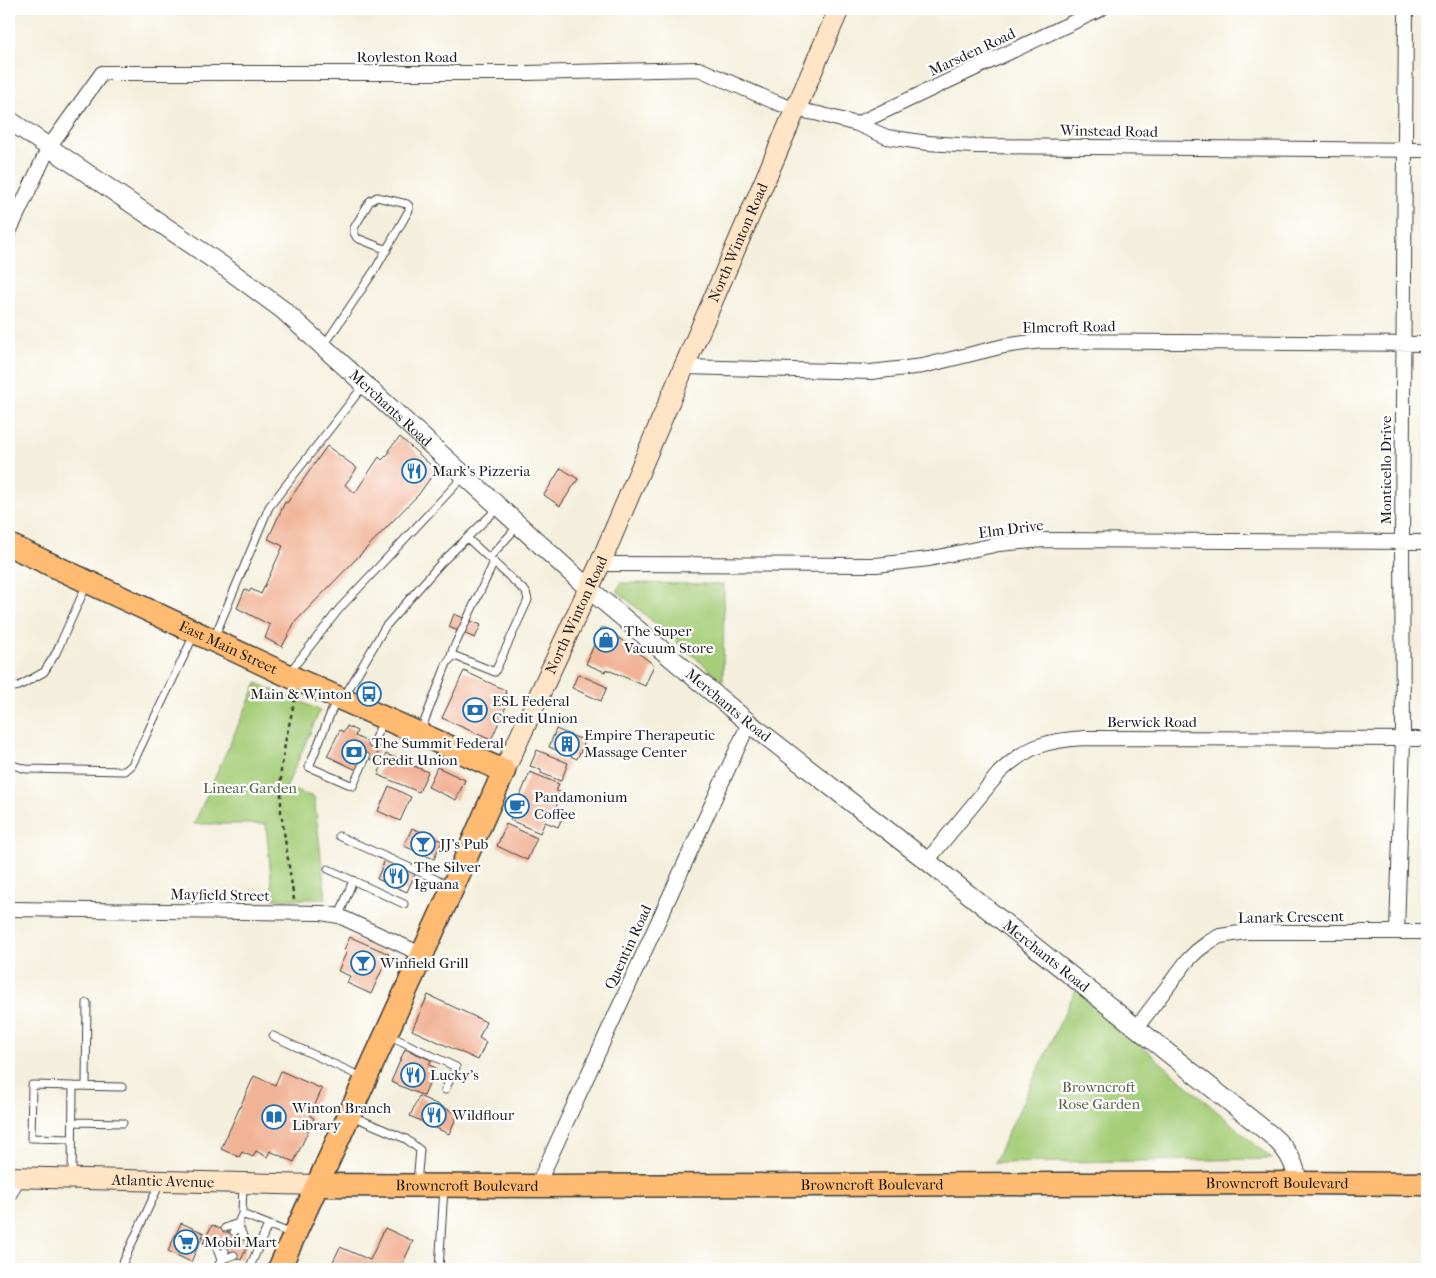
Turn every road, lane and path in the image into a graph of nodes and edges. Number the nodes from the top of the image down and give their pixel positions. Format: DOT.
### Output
graph roads {
  1 [pos="839,9"];
  2 [pos="1101,9"];
  3 [pos="1406,9"];
  4 [pos="794,109"];
  5 [pos="9,120"];
  6 [pos="857,124"];
  7 [pos="49,147"];
  8 [pos="1405,150"];
  9 [pos="1427,150"];
  10 [pos="9,232"];
  11 [pos="387,250"];
  12 [pos="1403,344"];
  13 [pos="1427,344"];
  14 [pos="323,347"];
  15 [pos="684,367"];
  16 [pos="364,385"];
  17 [pos="465,475"];
  18 [pos="499,507"];
  19 [pos="519,525"];
  20 [pos="467,538"];
  21 [pos="1402,542"];
  22 [pos="1427,542"];
  23 [pos="9,545"];
  24 [pos="492,560"];
  25 [pos="600,564"];
  26 [pos="88,582"];
  27 [pos="589,590"];
  28 [pos="204,636"];
  29 [pos="450,659"];
  30 [pos="287,675"];
  31 [pos="9,688"];
  32 [pos="340,698"];
  33 [pos="295,699"];
  34 [pos="384,718"];
  35 [pos="749,723"];
  36 [pos="419,734"];
  37 [pos="1403,739"];
  38 [pos="1427,739"];
  39 [pos="372,744"];
  40 [pos="366,757"];
  41 [pos="9,764"];
  42 [pos="504,771"];
  43 [pos="339,836"];
  44 [pos="927,861"];
  45 [pos="328,869"];
  46 [pos="353,880"];
  47 [pos="453,887"];
  48 [pos="294,903"];
  49 [pos="404,904"];
  50 [pos="9,910"];
  51 [pos="339,916"];
  52 [pos="1397,932"];
  53 [pos="1427,932"];
  54 [pos="422,954"];
  55 [pos="87,1003"];
  56 [pos="1137,1026"];
  57 [pos="386,1034"];
  58 [pos="273,1036"];
  59 [pos="366,1078"];
  60 [pos="73,1086"];
  61 [pos="86,1086"];
  62 [pos="122,1087"];
  63 [pos="445,1090"];
  64 [pos="350,1115"];
  65 [pos="73,1122"];
  66 [pos="123,1123"];
  67 [pos="72,1139"];
  68 [pos="72,1177"];
  69 [pos="161,1180"];
  70 [pos="12,1183"];
  71 [pos="1297,1183"];
  72 [pos="244,1184"];
  73 [pos="1427,1184"];
  74 [pos="317,1185"];
  75 [pos="417,1185"];
  76 [pos="444,1185"];
  77 [pos="537,1186"];
  78 [pos="242,1214"];
  79 [pos="238,1223"];
  80 [pos="268,1225"];
  81 [pos="224,1228"];
  82 [pos="234,1232"];
  83 [pos="295,1235"];
  84 [pos="243,1236"];
  85 [pos="216,1246"];
  86 [pos="225,1251"];
  87 [pos="234,1255"];
  88 [pos="221,1260"];
  89 [pos="120,1269"];
  90 [pos="217,1269"];
  91 [pos="249,1269"];
  92 [pos="279,1269"];
  93 [pos="439,1269"];
  1 -- 4 [label="main road, North Winton Road"];
  2 -- 6 [label="street, Marsden Road"];
  3 -- 8 [label="street, Monticello Drive"];
  4 -- 6 [label="street, Winstead Road"];
  4 -- 7 [label="street, Royleston Road"];
  4 -- 15 [label="main road, North Winton Road"];
  5 -- 7 [label="street, Merchants Road"];
  6 -- 8 [label="street, Winstead Road"];
  7 -- 10 [label="street"];
  7 -- 14 [label="street, Merchants Road"];
  8 -- 9 [label="street, Winstead Road"];
  8 -- 12 [label="street, Monticello Drive"];
  11 -- 11 [label="lane"];
  11 -- 14 [label="lane"];
  12 -- 13 [label="street, Elmcroft Road"];
  12 -- 15 [label="street, Elmcroft Road"];
  12 -- 21 [label="street, Monticello Drive"];
  14 -- 16 [label="street, Merchants Road"];
  15 -- 25 [label="main road, North Winton Road"];
  16 -- 17 [label="street, Merchants Road"];
  16 -- 28 [label="lane"];
  17 -- 18 [label="street, Merchants Road"];
  17 -- 30 [label="lane"];
  18 -- 19 [label="street, Merchants Road"];
  18 -- 20 [label="lane"];
  19 -- 24 [label="lane"];
  19 -- 27 [label="street, Merchants Road"];
  20 -- 24 [label="lane"];
  20 -- 32 [label="lane"];
  21 -- 22 [label="street, Elm Drive"];
  21 -- 25 [label="street, Elm Drive"];
  21 -- 37 [label="street, Monticello Drive"];
  23 -- 26 [label="main road, East Main Street"];
  24 -- 29 [label="lane"];
  24 -- 29 [label="lane"];
  25 -- 27 [label="main road, North Winton Road"];
  26 -- 28 [label="main road, East Main Street"];
  26 -- 31 [label="lane"];
  27 -- 35 [label="street, Merchants Road"];
  27 -- 42 [label="main road, North Winton Road"];
  28 -- 30 [label="main road, East Main Street"];
  28 -- 41 [label="lane"];
  29 -- 36 [label="lane"];
  30 -- 32 [label="main road, East Main Street"];
  32 -- 34 [label="main road, East Main Street"];
  32 -- 40 [label="lane"];
  33 -- 48 [label="path"];
  34 -- 36 [label="main road, East Main Street"];
  34 -- 39 [label="lane"];
  35 -- 44 [label="street, Merchants Road"];
  35 -- 77 [label="street, Quentin Road"];
  36 -- 42 [label="main road, East Main Street"];
  37 -- 38 [label="street, Berwick Road"];
  37 -- 44 [label="street, Berwick Road"];
  37 -- 52 [label="street, Monticello Drive"];
  42 -- 47 [label="main road, North Winton Road"];
  43 -- 47 [label="lane"];
  44 -- 56 [label="street, Merchants Road"];
  45 -- 46 [label="lane"];
  46 -- 49 [label="lane"];
  46 -- 51 [label="lane"];
  47 -- 54 [label="main road, North Winton Road"];
  50 -- 51 [label="street, Mayfield Street"];
  51 -- 54 [label="street, Mayfield Street"];
  52 -- 53 [label="street, Lanark Crescent"];
  52 -- 56 [label="street, Lanark Crescent"];
  54 -- 57 [label="main road, North Winton Road"];
  55 -- 61 [label="lane"];
  56 -- 71 [label="street, Merchants Road"];
  57 -- 59 [label="main road, North Winton Road"];
  57 -- 63 [label="lane"];
  58 -- 59 [label="lane"];
  59 -- 64 [label="main road, North Winton Road"];
  60 -- 61 [label="lane"];
  60 -- 65 [label="lane"];
  60 -- 67 [label="lane"];
  61 -- 62 [label="lane"];
  64 -- 74 [label="main road, North Winton Road"];
  64 -- 75 [label="lane"];
  65 -- 66 [label="lane"];
  65 -- 67 [label="lane"];
  67 -- 68 [label="lane"];
  68 -- 69 [label="main road, Atlantic Avenue"];
  68 -- 70 [label="main road, Atlantic Avenue"];
  69 -- 72 [label="main road, Atlantic Avenue"];
  69 -- 89 [label="lane"];
  71 -- 73 [label="main road, Browncroft Boulevard"];
  71 -- 77 [label="main road, Browncroft Boulevard"];
  72 -- 74 [label="main road, Atlantic Avenue"];
  72 -- 78 [label="lane"];
  74 -- 75 [label="main road, Browncroft Boulevard"];
  74 -- 83 [label="main road, North Winton Road"];
  75 -- 76 [label="main road, Browncroft Boulevard"];
  76 -- 77 [label="main road, Browncroft Boulevard"];
  76 -- 93 [label="lane"];
  78 -- 79 [label="lane"];
  78 -- 80 [label="lane"];
  79 -- 81 [label="lane"];
  79 -- 82 [label="lane"];
  79 -- 84 [label="lane"];
  80 -- 83 [label="lane"];
  80 -- 91 [label="lane"];
  83 -- 92 [label="main road, North Winton Road"];
  85 -- 88 [label="lane"];
  86 -- 88 [label="lane"];
  87 -- 88 [label="lane"];
  88 -- 90 [label="lane"];
}
